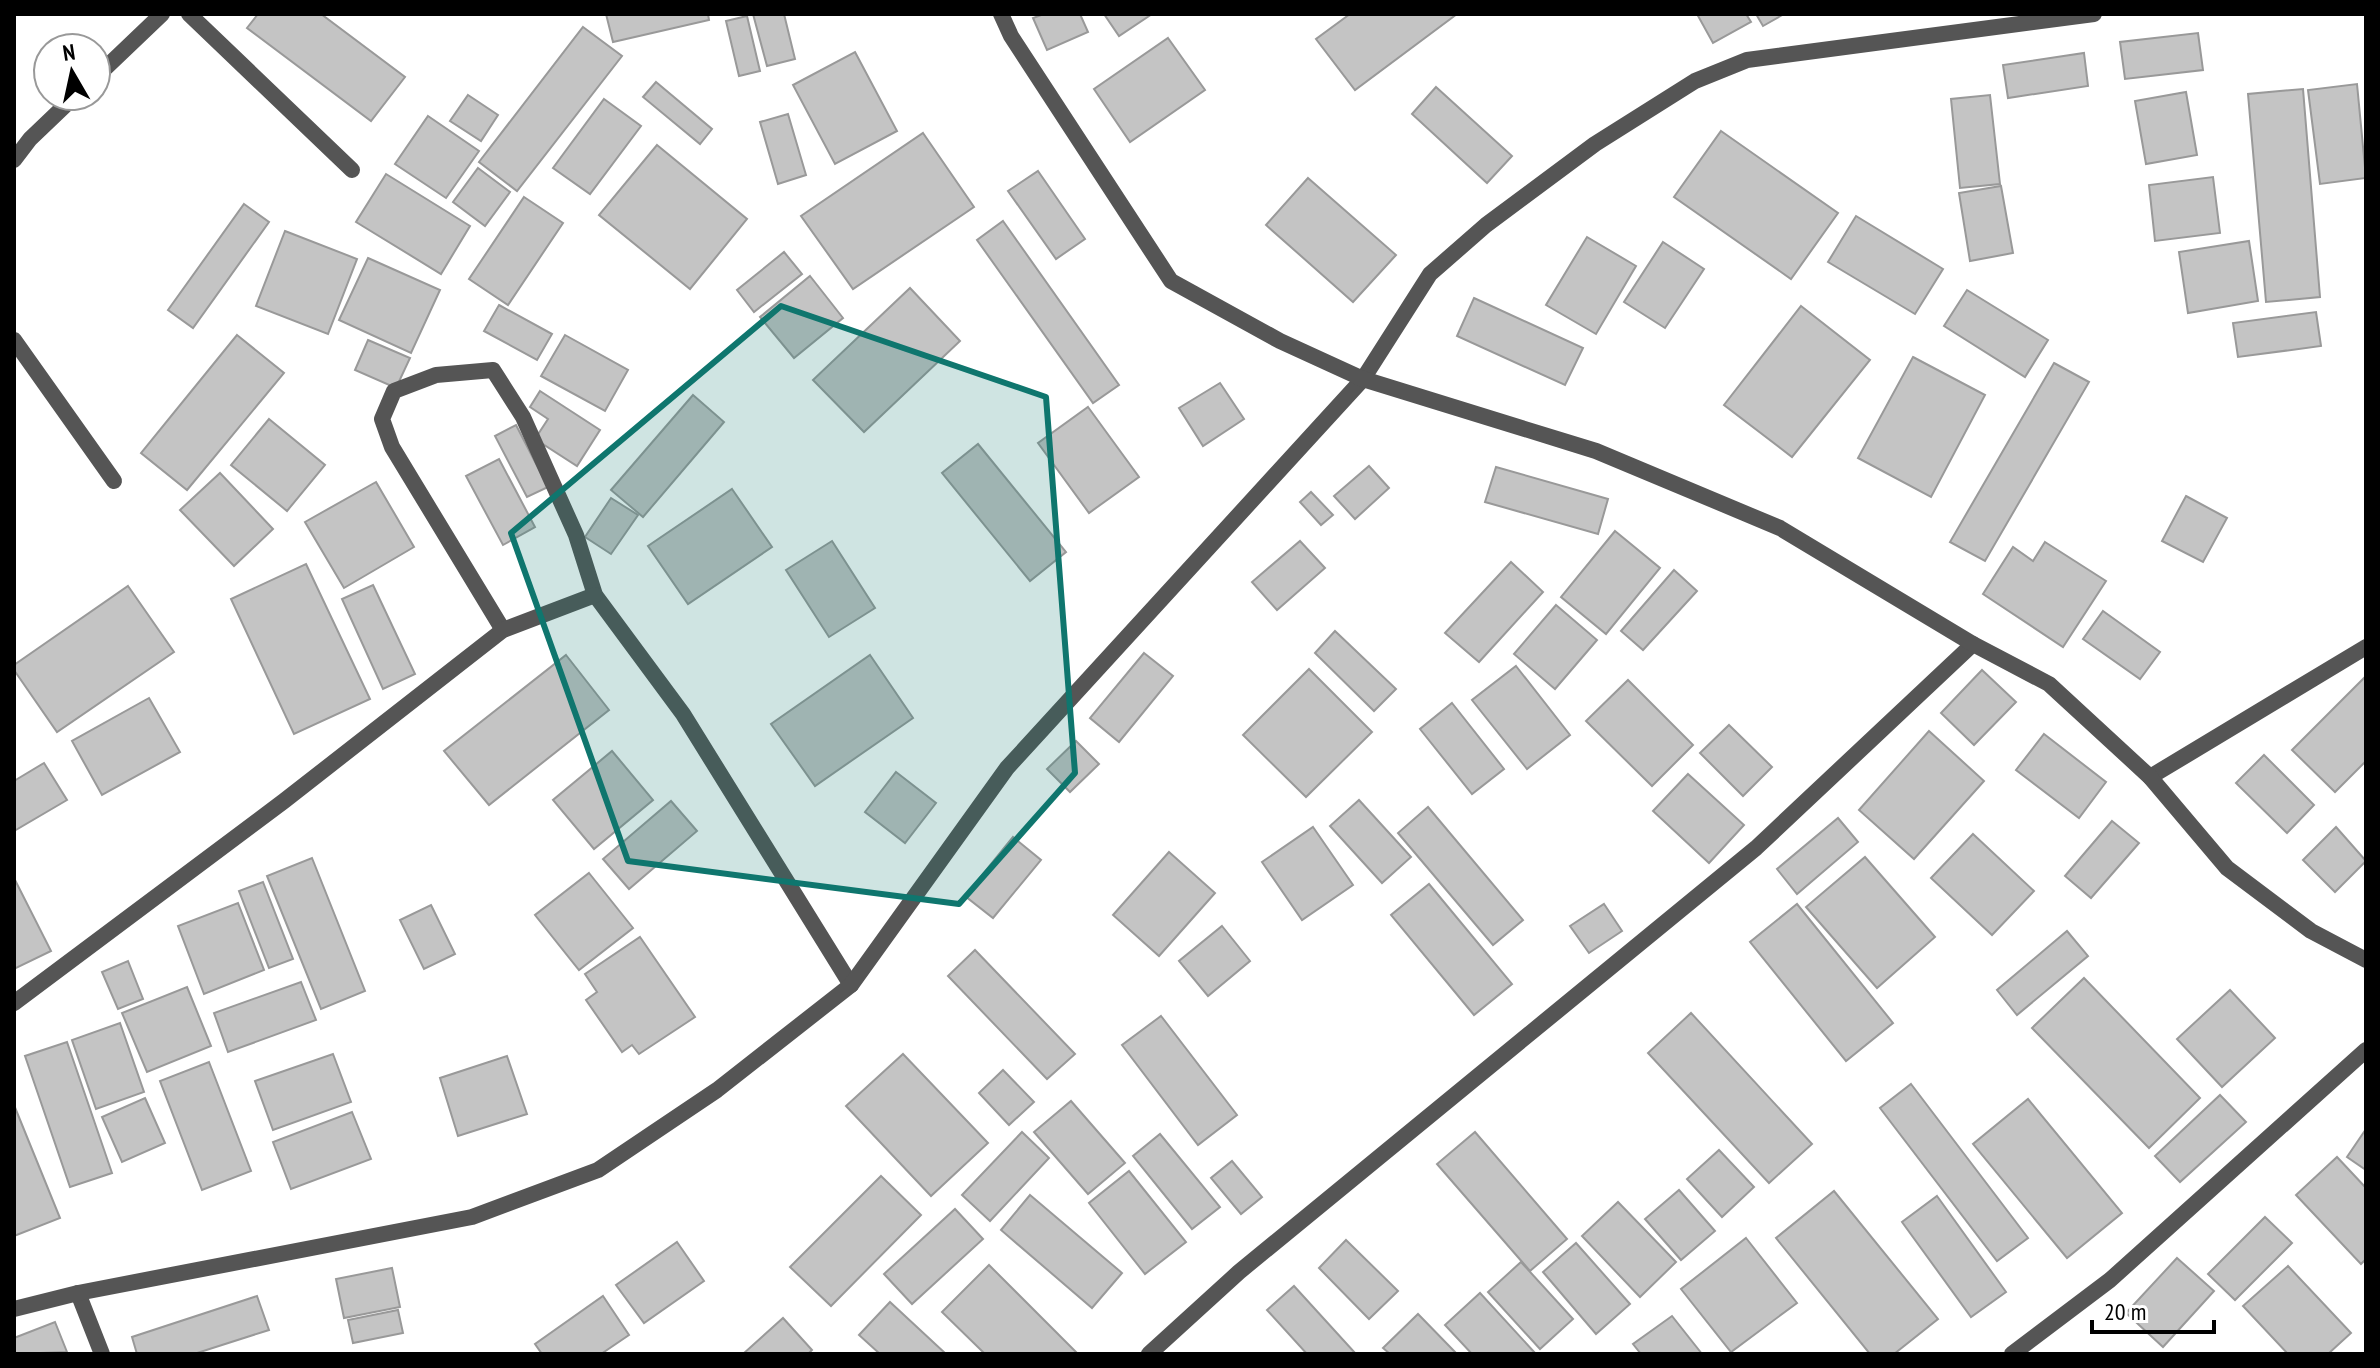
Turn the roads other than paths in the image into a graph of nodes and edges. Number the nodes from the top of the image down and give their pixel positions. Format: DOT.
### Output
graph roads {
  1 [pos="162,14"];
  2 [pos="189,14"];
  3 [pos="1001,14"];
  4 [pos="2094,14"];
  5 [pos="112,62"];
  6 [pos="58,112"];
  7 [pos="14,160"];
  8 [pos="352,170"];
  9 [pos="14,340"];
  10 [pos="1363,379"];
  11 [pos="114,481"];
  12 [pos="595,595"];
  13 [pos="503,630"];
  14 [pos="1973,644"];
  15 [pos="2366,647"];
  16 [pos="2150,777"];
  17 [pos="2366,960"];
  18 [pos="851,985"];
  19 [pos="14,1003"];
  20 [pos="2366,1050"];
  21 [pos="78,1293"];
  22 [pos="14,1309"];
  23 [pos="102,1354"];
  24 [pos="1149,1354"];
  25 [pos="2012,1354"];
  1 -- 5 [label="street"];
  2 -- 8 [label="street"];
  3 -- 10 [label="street"];
  4 -- 10 [label="street"];
  6 -- 7 [label="street"];
  9 -- 11 [label="street"];
  10 -- 14 [label="street"];
  10 -- 18 [label="street"];
  12 -- 13 [label="street"];
  12 -- 13 [label="street"];
  12 -- 18 [label="street"];
  13 -- 19 [label="street"];
  14 -- 16 [label="street"];
  14 -- 24 [label="street"];
  15 -- 16 [label="street"];
  16 -- 17 [label="street"];
  18 -- 21 [label="street"];
  20 -- 25 [label="street"];
  21 -- 22 [label="street"];
  21 -- 23 [label="street"];
}
